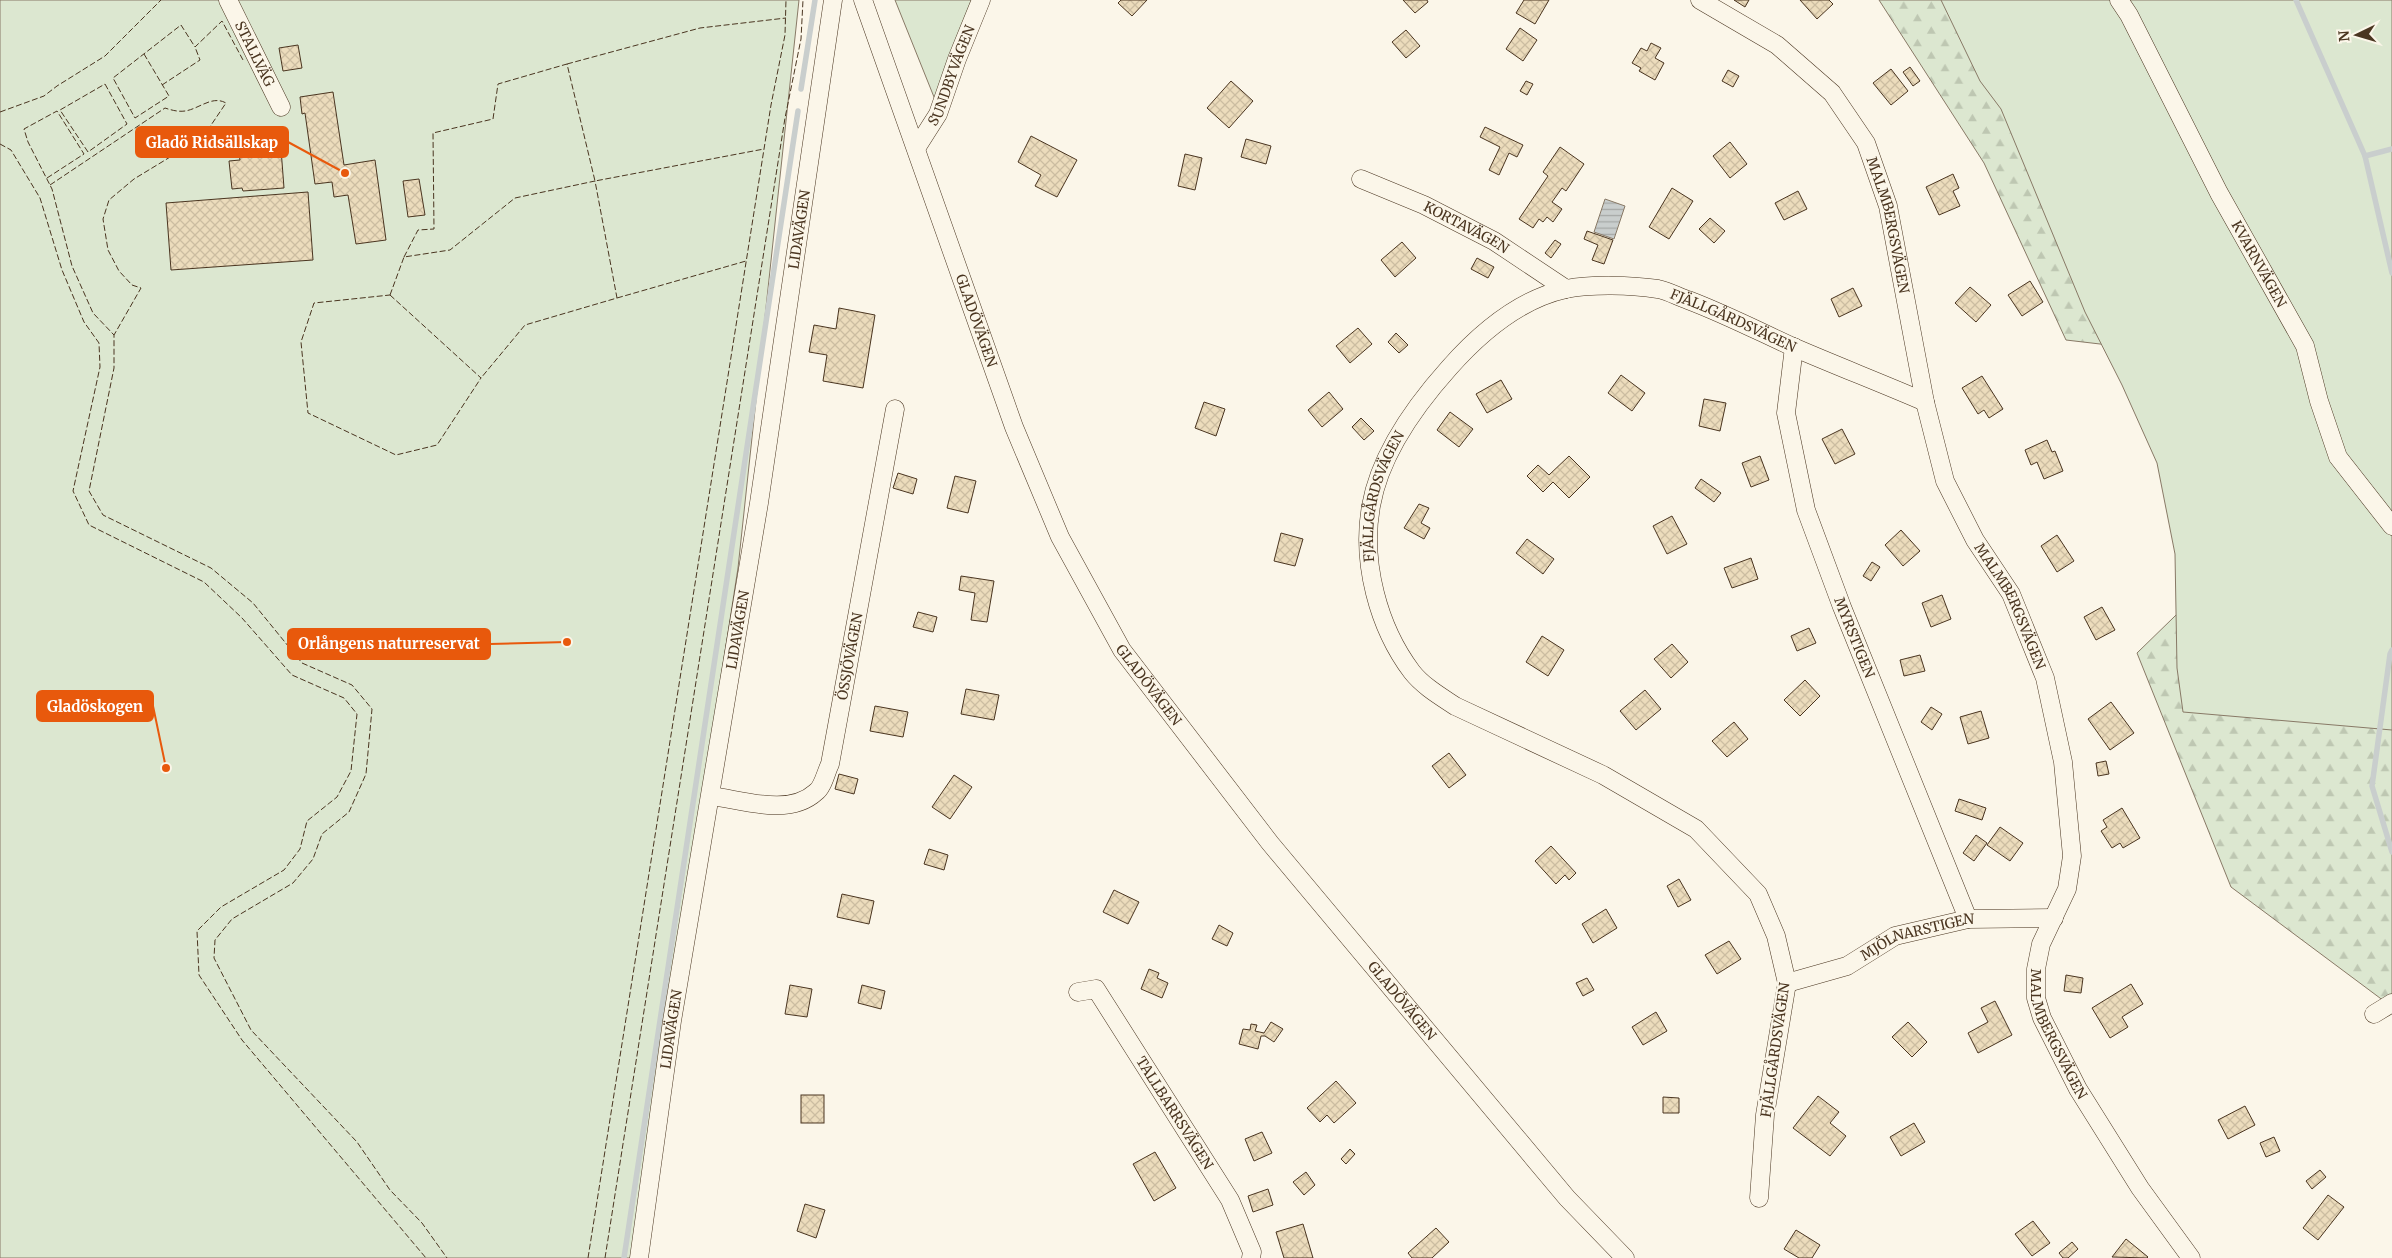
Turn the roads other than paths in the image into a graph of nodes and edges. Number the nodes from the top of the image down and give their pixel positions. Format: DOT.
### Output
graph roads {
  1 [pos="228,0"];
  2 [pos="833,0"];
  3 [pos="863,0"];
  4 [pos="981,0"];
  5 [pos="1700,0"];
  6 [pos="2119,0"];
  7 [pos="281,107"];
  8 [pos="917,147"];
  9 [pos="1361,179"];
  10 [pos="1566,290"];
  11 [pos="1794,347"];
  12 [pos="1925,402"];
  13 [pos="895,409"];
  14 [pos="2392,526"];
  15 [pos="711,796"];
  16 [pos="2054,918"];
  17 [pos="1968,919"];
  18 [pos="1787,983"];
  19 [pos="1078,992"];
  20 [pos="2392,1003"];
  21 [pos="2374,1014"];
  22 [pos="1758,1198"];
  23 [pos="639,1258"];
  24 [pos="1251,1258"];
  25 [pos="1625,1258"];
  26 [pos="2191,1258"];
  1 -- 7 [label="street, STALLVÄG"];
  2 -- 15 [label="street, LIDAVÄGEN"];
  3 -- 8 [label="street, GLADÖVÄGEN"];
  4 -- 8 [label="street, SUNDBYVÄGEN"];
  5 -- 12 [label="street, MALMBERGSVÄGEN"];
  6 -- 14 [label="street, KVARNVÄGEN"];
  8 -- 25 [label="street, GLADÖVÄGEN"];
  9 -- 10 [label="street, KORTAVÄGEN"];
  10 -- 11 [label="street, FJÄLLGÅRDSVÄGEN"];
  10 -- 18 [label="street, FJÄLLGÅRDSVÄGEN"];
  11 -- 12 [label="street, FJÄLLGÅRDSVÄGEN"];
  11 -- 17 [label="street, MYRSTIGEN"];
  12 -- 16 [label="street, MALMBERGSVÄGEN"];
  13 -- 15 [label="street, ÖSSJÖVÄGEN"];
  15 -- 23 [label="street, LIDAVÄGEN"];
  16 -- 17 [label="street, MJÖLNARSTIGEN"];
  16 -- 26 [label="street, MALMBERGSVÄGEN"];
  17 -- 18 [label="street, MJÖLNARSTIGEN"];
  18 -- 22 [label="street, FJÄLLGÅRDSVÄGEN"];
  19 -- 24 [label="street, TALLBARRSVÄGEN"];
  20 -- 21 [label="street"];
}
